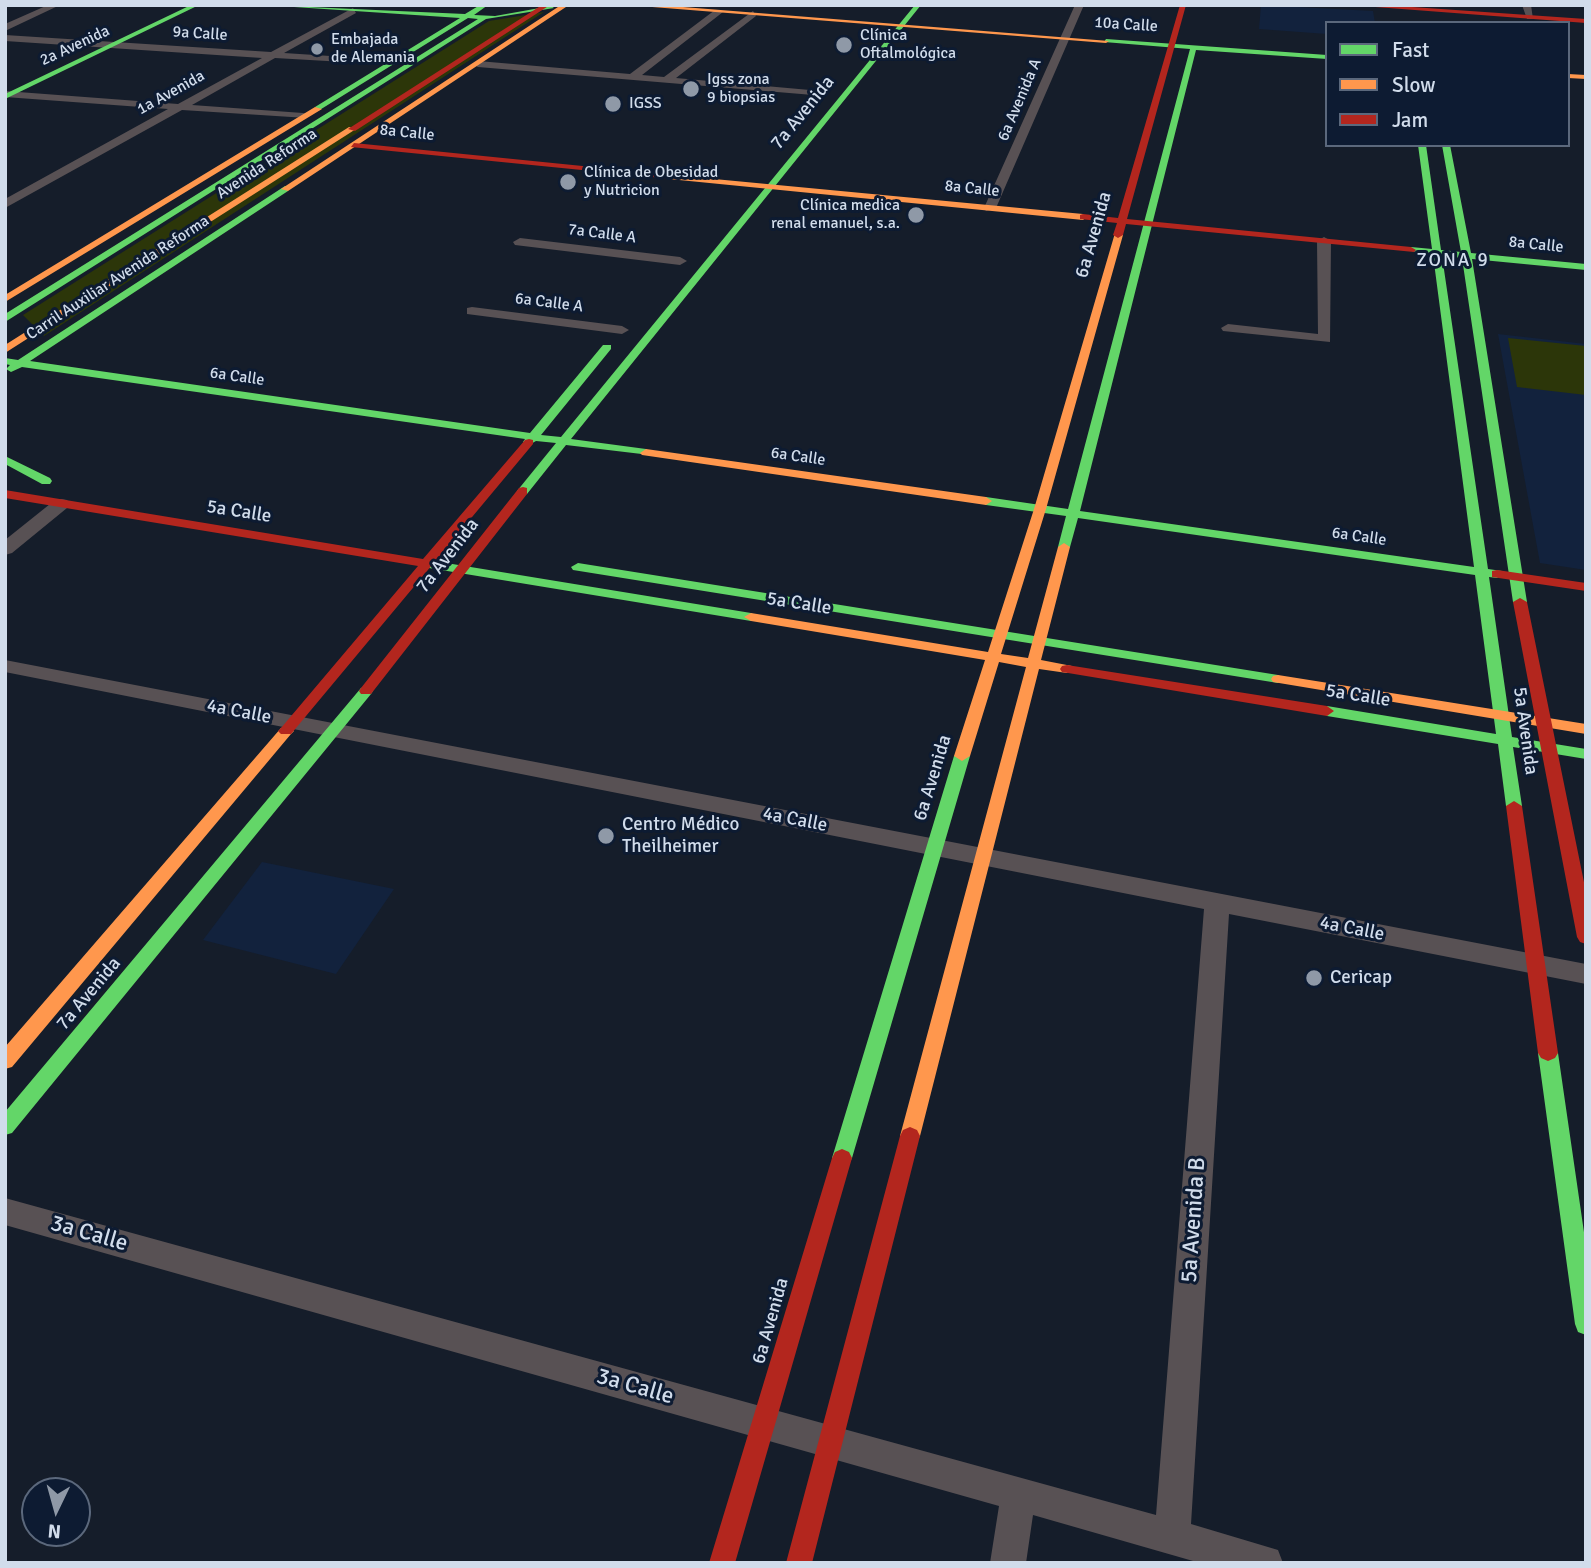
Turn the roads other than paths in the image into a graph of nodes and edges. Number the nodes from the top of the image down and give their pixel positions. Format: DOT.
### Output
graph roads {
  1 [pos="56,5"];
  2 [pos="196,5"];
  3 [pos="267,5"];
  4 [pos="505,5"];
  5 [pos="559,5"];
  6 [pos="566,5"];
  7 [pos="630,5"];
  8 [pos="897,5"];
  9 [pos="918,5"];
  10 [pos="1080,5"];
  11 [pos="1183,5"];
  12 [pos="1352,5"];
  13 [pos="276,6"];
  14 [pos="542,8"];
  15 [pos="353,11"];
  16 [pos="1528,11"];
  17 [pos="484,12"];
  18 [pos="718,12"];
  19 [pos="1403,12"];
  20 [pos="1421,13"];
  21 [pos="753,14"];
  22 [pos="432,15"];
  23 [pos="467,17"];
  24 [pos="880,24"];
  25 [pos="1584,24"];
  26 [pos="903,25"];
  27 [pos="5,28"];
  28 [pos="449,29"];
  29 [pos="869,37"];
  30 [pos="1065,37"];
  31 [pos="5,38"];
  32 [pos="1196,41"];
  33 [pos="118,45"];
  34 [pos="1172,46"];
  35 [pos="274,55"];
  36 [pos="1325,57"];
  37 [pos="474,59"];
  38 [pos="400,64"];
  39 [pos="633,77"];
  40 [pos="667,80"];
  41 [pos="383,81"];
  42 [pos="428,82"];
  43 [pos="825,89"];
  44 [pos="7,95"];
  45 [pos="360,96"];
  46 [pos="327,102"];
  47 [pos="177,107"];
  48 [pos="397,109"];
  49 [pos="806,111"];
  50 [pos="303,116"];
  51 [pos="354,145"];
  52 [pos="268,147"];
  53 [pos="1422,147"];
  54 [pos="1446,147"];
  55 [pos="750,177"];
  56 [pos="770,186"];
  57 [pos="729,202"];
  58 [pos="5,204"];
  59 [pos="990,208"];
  60 [pos="255,210"];
  61 [pos="222,214"];
  62 [pos="1119,221"];
  63 [pos="1146,224"];
  64 [pos="186,237"];
  65 [pos="1324,241"];
  66 [pos="520,242"];
  67 [pos="694,244"];
  68 [pos="188,254"];
  69 [pos="1438,260"];
  70 [pos="680,261"];
  71 [pos="1468,263"];
  72 [pos="1586,267"];
  73 [pos="663,280"];
  74 [pos="53,281"];
  75 [pos="1586,282"];
  76 [pos="5,299"];
  77 [pos="471,311"];
  78 [pos="5,319"];
  79 [pos="626,325"];
  80 [pos="1228,328"];
  81 [pos="5,350"];
  82 [pos="42,368"];
  83 [pos="11,371"];
  84 [pos="532,437"];
  85 [pos="561,441"];
  86 [pos="5,460"];
  87 [pos="5,483"];
  88 [pos="5,494"];
  89 [pos="61,503"];
  90 [pos="1040,509"];
  91 [pos="1073,514"];
  92 [pos="437,544"];
  93 [pos="5,549"];
  94 [pos="486,552"];
  95 [pos="428,564"];
  96 [pos="560,564"];
  97 [pos="464,570"];
  98 [pos="1481,572"];
  99 [pos="1514,576"];
  100 [pos="1586,587"];
  101 [pos="999,635"];
  102 [pos="1042,641"];
  103 [pos="992,657"];
  104 [pos="1035,664"];
  105 [pos="5,666"];
  106 [pos="1502,716"];
  107 [pos="291,722"];
  108 [pos="1546,723"];
  109 [pos="1586,729"];
  110 [pos="334,731"];
  111 [pos="1506,741"];
  112 [pos="1550,748"];
  113 [pos="1586,754"];
  114 [pos="934,846"];
  115 [pos="984,857"];
  116 [pos="1217,902"];
  117 [pos="1586,937"];
  118 [pos="1537,965"];
  119 [pos="1586,974"];
  120 [pos="5,1061"];
  121 [pos="5,1127"];
  122 [pos="5,1211"];
  123 [pos="1586,1324"];
  124 [pos="763,1423"];
  125 [pos="830,1440"];
  126 [pos="1018,1494"];
  127 [pos="1172,1537"];
  128 [pos="722,1563"];
  129 [pos="799,1563"];
  130 [pos="1009,1563"];
  131 [pos="1265,1563"];
  1 -- 27 [label="street"];
  2 -- 33 [label="main road, 2a Avenida"];
  3 -- 13 [label="main road"];
  4 -- 17 [label="main road, Avenida Reforma"];
  5 -- 14 [label="main road"];
  6 -- 37 [label="main road"];
  7 -- 18 [label="main road, 10a Calle"];
  8 -- 24 [label="main road"];
  9 -- 26 [label="main road, 7a Avenida"];
  10 -- 30 [label="street, 6a Avenida A"];
  11 -- 34 [label="main road, 6a Avenida"];
  12 -- 19 [label="main road"];
  13 -- 15 [label="main road"];
  14 -- 17 [label="main road"];
  14 -- 37 [label="main road, Avenida Reforma"];
  15 -- 22 [label="main road"];
  15 -- 35 [label="street, 1a Avenida"];
  16 -- 20 [label="main road"];
  16 -- 25 [label="main road"];
  17 -- 23 [label="main road"];
  17 -- 38 [label="main road, Avenida Reforma"];
  18 -- 21 [label="main road, 10a Calle"];
  18 -- 39 [label="street"];
  19 -- 20 [label="main road"];
  21 -- 24 [label="main road, 10a Calle"];
  21 -- 40 [label="street"];
  22 -- 23 [label="main road"];
  22 -- 28 [label="main road"];
  23 -- 28 [label="main road"];
  24 -- 26 [label="main road, 10a Calle"];
  24 -- 29 [label="main road"];
  26 -- 30 [label="main road, 10a Calle"];
  26 -- 56 [label="main road, 7a Avenida"];
  28 -- 38 [label="main road"];
  30 -- 34 [label="main road, 10a Calle"];
  30 -- 59 [label="street, 6a Avenida A"];
  31 -- 33 [label="street, 9a Calle"];
  32 -- 34 [label="main road, 10a Calle"];
  32 -- 36 [label="main road, 10a Calle"];
  32 -- 63 [label="main road"];
  33 -- 35 [label="street, 9a Calle"];
  33 -- 44 [label="main road, 2a Avenida"];
  34 -- 62 [label="main road, 6a Avenida"];
  35 -- 38 [label="street, 9a Calle"];
  35 -- 47 [label="street, 1a Avenida"];
  37 -- 39 [label="street"];
  37 -- 42 [label="main road, Avenida Reforma"];
  37 -- 48 [label="main road, Carril Auxiliar Avenida Reforma"];
  38 -- 41 [label="main road, Avenida Reforma"];
  38 -- 42 [label="main road"];
  38 -- 46 [label="main road"];
  39 -- 40 [label="street"];
  40 -- 43 [label="street"];
  41 -- 42 [label="main road"];
  41 -- 45 [label="main road, Avenida Reforma"];
  42 -- 48 [label="main road, Avenida Reforma"];
  43 -- 49 [label="main road, 7a Avenida"];
  44 -- 47 [label="street"];
  45 -- 46 [label="main road"];
  45 -- 52 [label="main road, Avenida Reforma"];
  46 -- 50 [label="main road"];
  47 -- 50 [label="street"];
  47 -- 58 [label="street, 1a Avenida"];
  48 -- 51 [label="main road, Carril Auxiliar Avenida Reforma"];
  48 -- 61 [label="main road, Avenida Reforma"];
  50 -- 52 [label="main road"];
  51 -- 55 [label="main road, 8a Calle"];
  51 -- 60 [label="main road, Carril Auxiliar Avenida Reforma"];
  52 -- 74 [label="main road, Avenida Reforma"];
  53 -- 69 [label="main road, 5a Avenida"];
  54 -- 71 [label="main road, 5a Avenida"];
  55 -- 56 [label="main road, 8a Calle"];
  55 -- 57 [label="main road"];
  56 -- 59 [label="main road, 8a Calle"];
  56 -- 85 [label="main road, 7a Avenida"];
  59 -- 62 [label="main road, 8a Calle"];
  60 -- 61 [label="main road"];
  60 -- 68 [label="main road, Carril Auxiliar Avenida Reforma"];
  61 -- 64 [label="main road, Avenida Reforma"];
  62 -- 63 [label="main road, 8a Calle"];
  62 -- 90 [label="main road, 6a Avenida"];
  63 -- 65 [label="main road, 8a Calle"];
  63 -- 91 [label="main road"];
  64 -- 68 [label="main road"];
  64 -- 81 [label="main road, Avenida Reforma"];
  65 -- 69 [label="main road, 8a Calle"];
  65 -- 80 [label="street"];
  66 -- 70 [label="street, 7a Calle A"];
  67 -- 70 [label="main road"];
  68 -- 83 [label="main road, Carril Auxiliar Avenida Reforma"];
  69 -- 71 [label="main road, 8a Calle"];
  69 -- 98 [label="main road, 5a Avenida"];
  70 -- 73 [label="main road"];
  71 -- 72 [label="main road, 8a Calle"];
  71 -- 75 [label="main road, 8a Calle"];
  71 -- 99 [label="main road, 5a Avenida"];
  74 -- 76 [label="main road"];
  74 -- 78 [label="main road, Avenida Reforma"];
  77 -- 79 [label="street, 6a Calle A"];
  79 -- 84 [label="main road, 7a Avenida"];
  82 -- 83 [label="main road"];
  82 -- 83 [label="main road, 6a Calle"];
  82 -- 84 [label="main road, 6a Calle"];
  84 -- 85 [label="main road, 6a Calle"];
  84 -- 92 [label="main road, 7a Avenida"];
  85 -- 90 [label="main road, 6a Calle"];
  85 -- 94 [label="main road, 7a Avenida"];
  86 -- 87 [label="main road"];
  88 -- 89 [label="main road, 5a Calle"];
  89 -- 93 [label="street"];
  89 -- 95 [label="main road, 5a Calle"];
  90 -- 91 [label="main road, 6a Calle"];
  90 -- 101 [label="main road, 6a Avenida"];
  91 -- 98 [label="main road, 6a Calle"];
  91 -- 102 [label="main road"];
  92 -- 94 [label="main road"];
  92 -- 95 [label="main road, 7a Avenida"];
  94 -- 97 [label="main road, 7a Avenida"];
  95 -- 97 [label="main road, 5a Calle"];
  95 -- 107 [label="main road, 7a Avenida"];
  96 -- 101 [label="main road, 5a Calle"];
  97 -- 103 [label="main road, 5a Calle"];
  97 -- 110 [label="main road, 7a Avenida"];
  98 -- 99 [label="main road, 6a Calle"];
  98 -- 106 [label="main road, 5a Avenida"];
  99 -- 100 [label="main road, 6a Calle"];
  99 -- 108 [label="main road, 5a Avenida"];
  101 -- 102 [label="main road, 5a Calle"];
  101 -- 103 [label="main road, 6a Avenida"];
  102 -- 104 [label="main road"];
  102 -- 106 [label="main road, 5a Calle"];
  103 -- 104 [label="main road, 5a Calle"];
  103 -- 114 [label="main road, 6a Avenida"];
  104 -- 111 [label="main road, 5a Calle"];
  104 -- 115 [label="main road"];
  105 -- 107 [label="street, 4a Calle"];
  106 -- 108 [label="main road, 5a Calle"];
  106 -- 111 [label="main road, 5a Avenida"];
  107 -- 110 [label="street, 4a Calle"];
  107 -- 120 [label="main road, 7a Avenida"];
  108 -- 109 [label="main road, 5a Calle"];
  108 -- 112 [label="main road, 5a Avenida"];
  110 -- 114 [label="street, 4a Calle"];
  110 -- 121 [label="main road, 7a Avenida"];
  111 -- 112 [label="main road, 5a Calle"];
  111 -- 118 [label="main road, 5a Avenida"];
  112 -- 113 [label="main road, 5a Calle"];
  112 -- 117 [label="main road, 5a Avenida"];
  114 -- 115 [label="street, 4a Calle"];
  114 -- 124 [label="main road, 6a Avenida"];
  115 -- 116 [label="street, 4a Calle"];
  115 -- 125 [label="main road"];
  116 -- 118 [label="street, 4a Calle"];
  116 -- 127 [label="street, 5a Avenida B"];
  118 -- 119 [label="street, 4a Calle"];
  118 -- 123 [label="main road, 5a Avenida"];
  122 -- 124 [label="street, 3a Calle"];
  124 -- 125 [label="street, 3a Calle"];
  124 -- 128 [label="main road, 6a Avenida"];
  125 -- 126 [label="street, 3a Calle"];
  125 -- 129 [label="main road"];
  126 -- 127 [label="street, 3a Calle"];
  126 -- 130 [label="street"];
  127 -- 131 [label="street, 3a Calle"];
}
